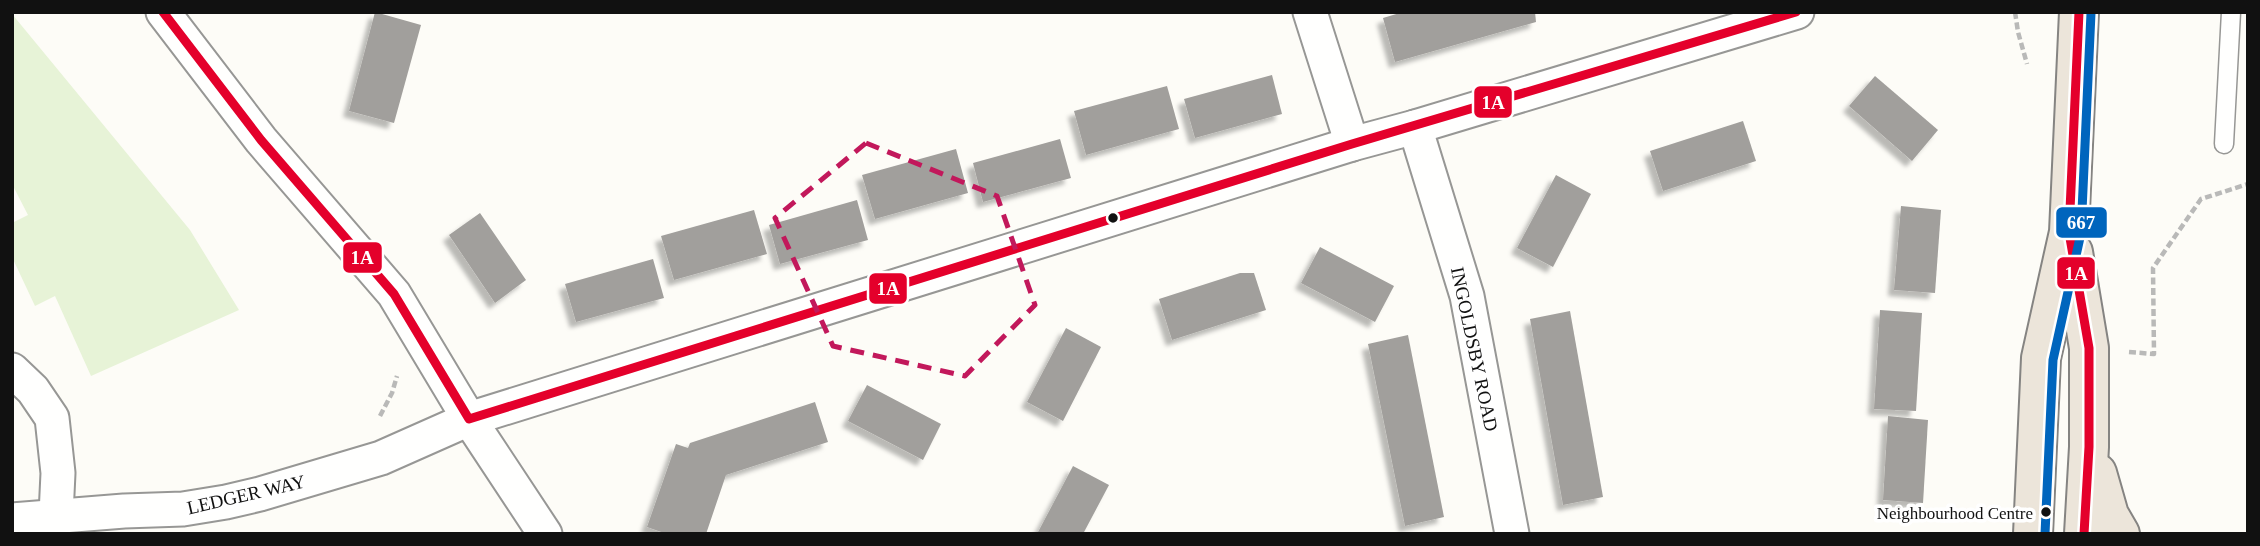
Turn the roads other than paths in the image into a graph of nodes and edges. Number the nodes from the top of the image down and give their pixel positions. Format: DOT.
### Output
graph roads {
  1 [pos="1310,12"];
  2 [pos="1797,12"];
  3 [pos="2079,12"];
  4 [pos="2231,12"];
  5 [pos="181,19"];
  6 [pos="1415,127"];
  7 [pos="1352,144"];
  8 [pos="2224,144"];
  9 [pos="2070,232"];
  10 [pos="12,370"];
  11 [pos="469,419"];
  12 [pos="2089,447"];
  13 [pos="12,520"];
  14 [pos="70,521"];
  15 [pos="545,534"];
  16 [pos="1513,534"];
  17 [pos="2033,534"];
  18 [pos="2084,534"];
  19 [pos="2120,534"];
  1 -- 7 [label="street"];
  2 -- 6 [label="street, LEDGER WAY"];
  3 -- 9 [label="highway"];
  4 -- 8 [label="lane"];
  5 -- 11 [label="street"];
  6 -- 7 [label="street, LEDGER WAY"];
  6 -- 16 [label="street, INGOLDSBY ROAD"];
  7 -- 11 [label="street, LEDGER WAY"];
  9 -- 12 [label="highway"];
  9 -- 17 [label="highway"];
  10 -- 14 [label="street"];
  11 -- 14 [label="street, LEDGER WAY"];
  11 -- 15 [label="street"];
  12 -- 18 [label="highway"];
  12 -- 19 [label="highway"];
  13 -- 14 [label="street, LEDGER WAY"];
}
